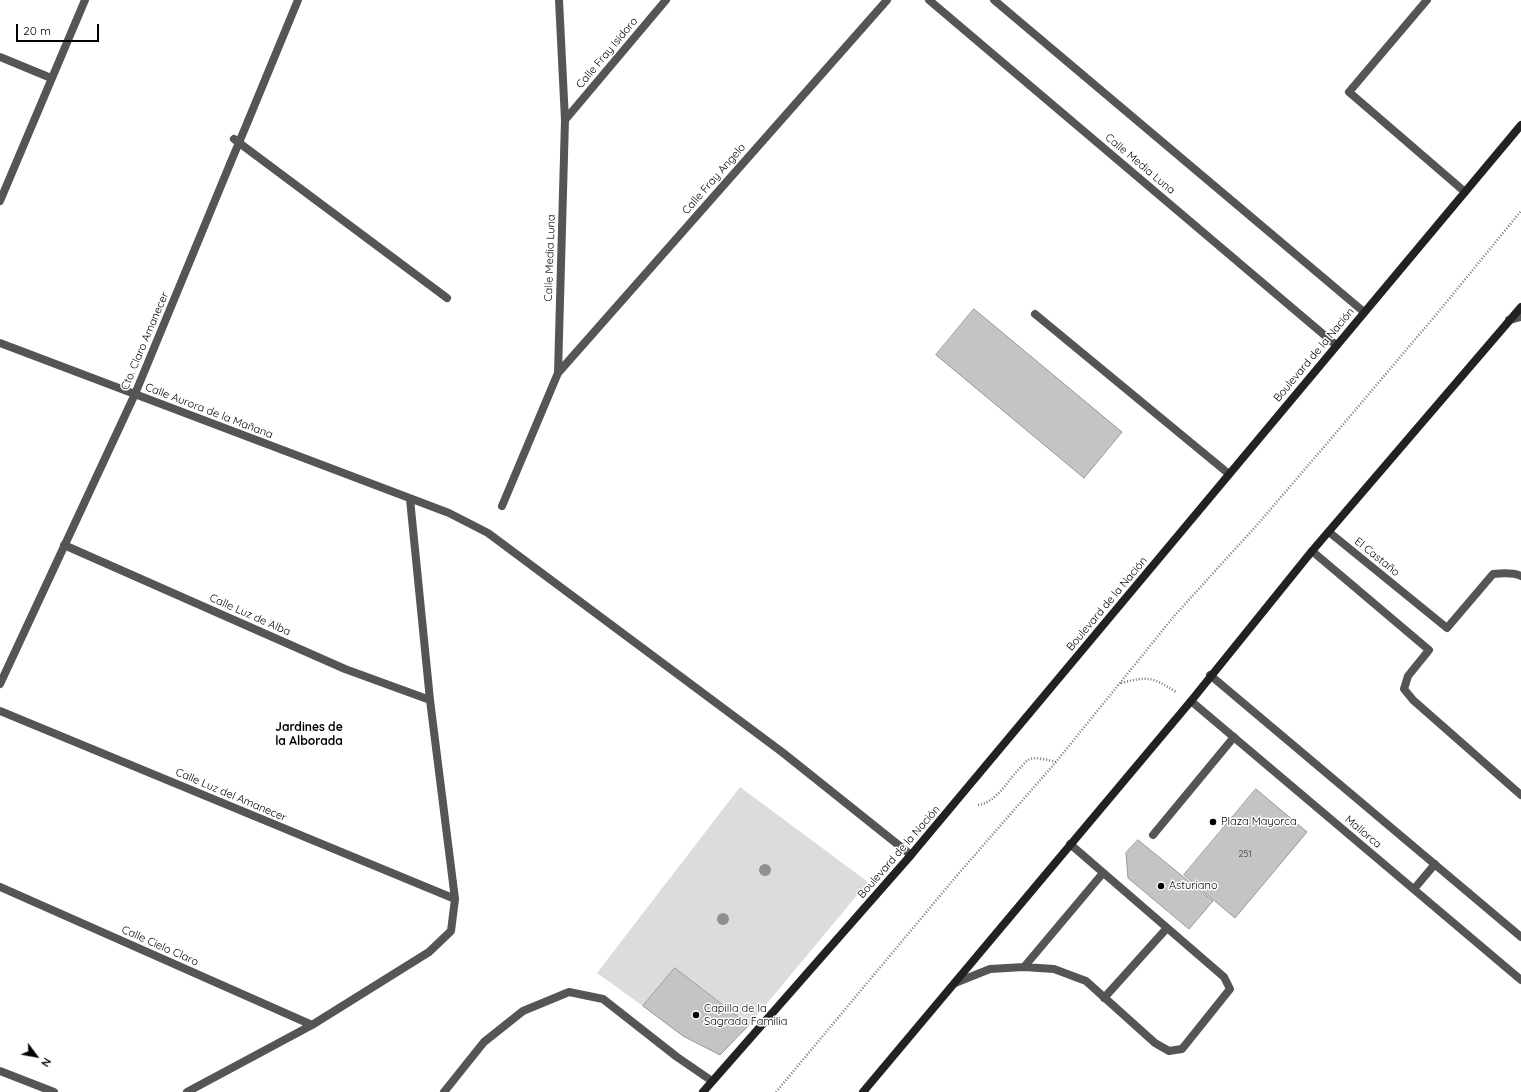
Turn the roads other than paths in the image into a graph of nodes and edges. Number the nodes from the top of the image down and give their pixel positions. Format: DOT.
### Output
graph roads {
  1 [pos="85,0"];
  2 [pos="298,0"];
  3 [pos="559,0"];
  4 [pos="666,0"];
  5 [pos="887,0"];
  6 [pos="929,0"];
  7 [pos="994,0"];
  8 [pos="1427,0"];
  9 [pos="0,57"];
  10 [pos="51,78"];
  11 [pos="565,120"];
  12 [pos="1521,125"];
  13 [pos="234,139"];
  14 [pos="1465,192"];
  15 [pos="0,201"];
  16 [pos="447,298"];
  17 [pos="1521,307"];
  18 [pos="1364,312"];
  19 [pos="1034,314"];
  20 [pos="1521,317"];
  21 [pos="1509,320"];
  22 [pos="0,343"];
  23 [pos="1336,345"];
  24 [pos="558,372"];
  25 [pos="135,394"];
  26 [pos="1229,474"];
  27 [pos="410,499"];
  28 [pos="502,506"];
  29 [pos="1329,532"];
  30 [pos="64,545"];
  31 [pos="1312,551"];
  32 [pos="1521,576"];
  33 [pos="1210,675"];
  34 [pos="0,684"];
  35 [pos="430,700"];
  36 [pos="1191,701"];
  37 [pos="0,711"];
  38 [pos="1234,737"];
  39 [pos="1521,795"];
  40 [pos="1153,835"];
  41 [pos="1070,844"];
  42 [pos="911,855"];
  43 [pos="1435,864"];
  44 [pos="1103,873"];
  45 [pos="0,887"];
  46 [pos="1414,889"];
  47 [pos="454,899"];
  48 [pos="1167,928"];
  49 [pos="1521,937"];
  50 [pos="1024,967"];
  51 [pos="1521,980"];
  52 [pos="955,983"];
  53 [pos="1104,998"];
  54 [pos="312,1025"];
  55 [pos="0,1071"];
  56 [pos="712,1081"];
  57 [pos="54,1092"];
  58 [pos="187,1092"];
  59 [pos="444,1092"];
  60 [pos="703,1092"];
  61 [pos="863,1092"];
  1 -- 10 [label="street"];
  2 -- 25 [label="street, Cto. Claro Amanecer, bridge"];
  3 -- 11 [label="street, Calle Media Luna"];
  4 -- 11 [label="street, Calle Fray Isidoro"];
  5 -- 24 [label="street, Calle Fray Angelo"];
  6 -- 23 [label="street, Calle Media Luna"];
  7 -- 18 [label="street"];
  8 -- 14 [label="street"];
  9 -- 10 [label="street"];
  10 -- 15 [label="street"];
  11 -- 24 [label="street, Calle Media Luna"];
  12 -- 14 [label="main road, Boulevard de la Nación"];
  13 -- 16 [label="street"];
  14 -- 18 [label="main road, Boulevard de la Nación"];
  17 -- 21 [label="main road"];
  18 -- 23 [label="main road, Boulevard de la Nación"];
  19 -- 26 [label="street"];
  20 -- 21 [label="street"];
  21 -- 29 [label="main road"];
  22 -- 25 [label="street, Calle Aurora de la Mañana"];
  23 -- 26 [label="main road, Boulevard de la Nación"];
  24 -- 28 [label="street, Calle Media Luna"];
  25 -- 27 [label="street, Calle Aurora de la Mañana"];
  25 -- 30 [label="street, Cto. Claro Amanecer"];
  26 -- 42 [label="main road, Boulevard de la Nación"];
  27 -- 35 [label="street"];
  27 -- 42 [label="street, Calle Aurora de la Mañana"];
  29 -- 31 [label="main road"];
  29 -- 32 [label="street, El Castaño"];
  30 -- 34 [label="street, Cto. Claro Amanecer"];
  30 -- 35 [label="street, Calle Luz de Alba"];
  31 -- 33 [label="main road"];
  31 -- 39 [label="street"];
  33 -- 36 [label="main road"];
  33 -- 43 [label="street, Mallorca"];
  35 -- 47 [label="street"];
  36 -- 38 [label="street, Mallorca"];
  36 -- 41 [label="main road"];
  37 -- 47 [label="street, Calle Luz del Amanecer"];
  38 -- 40 [label="street"];
  38 -- 46 [label="street, Mallorca"];
  41 -- 44 [label="street"];
  41 -- 52 [label="main road"];
  42 -- 56 [label="main road, Boulevard de la Nación"];
  43 -- 46 [label="street"];
  43 -- 49 [label="street, Mallorca"];
  44 -- 48 [label="street"];
  44 -- 50 [label="street"];
  45 -- 54 [label="street, Calle Cielo Claro"];
  46 -- 51 [label="street, Mallorca"];
  47 -- 54 [label="street"];
  48 -- 53 [label="street"];
  48 -- 53 [label="street"];
  50 -- 52 [label="street"];
  50 -- 53 [label="street"];
  52 -- 61 [label="main road"];
  54 -- 58 [label="street"];
  55 -- 57 [label="street"];
  56 -- 59 [label="street"];
  56 -- 60 [label="main road, Boulevard de la Nación"];
}
